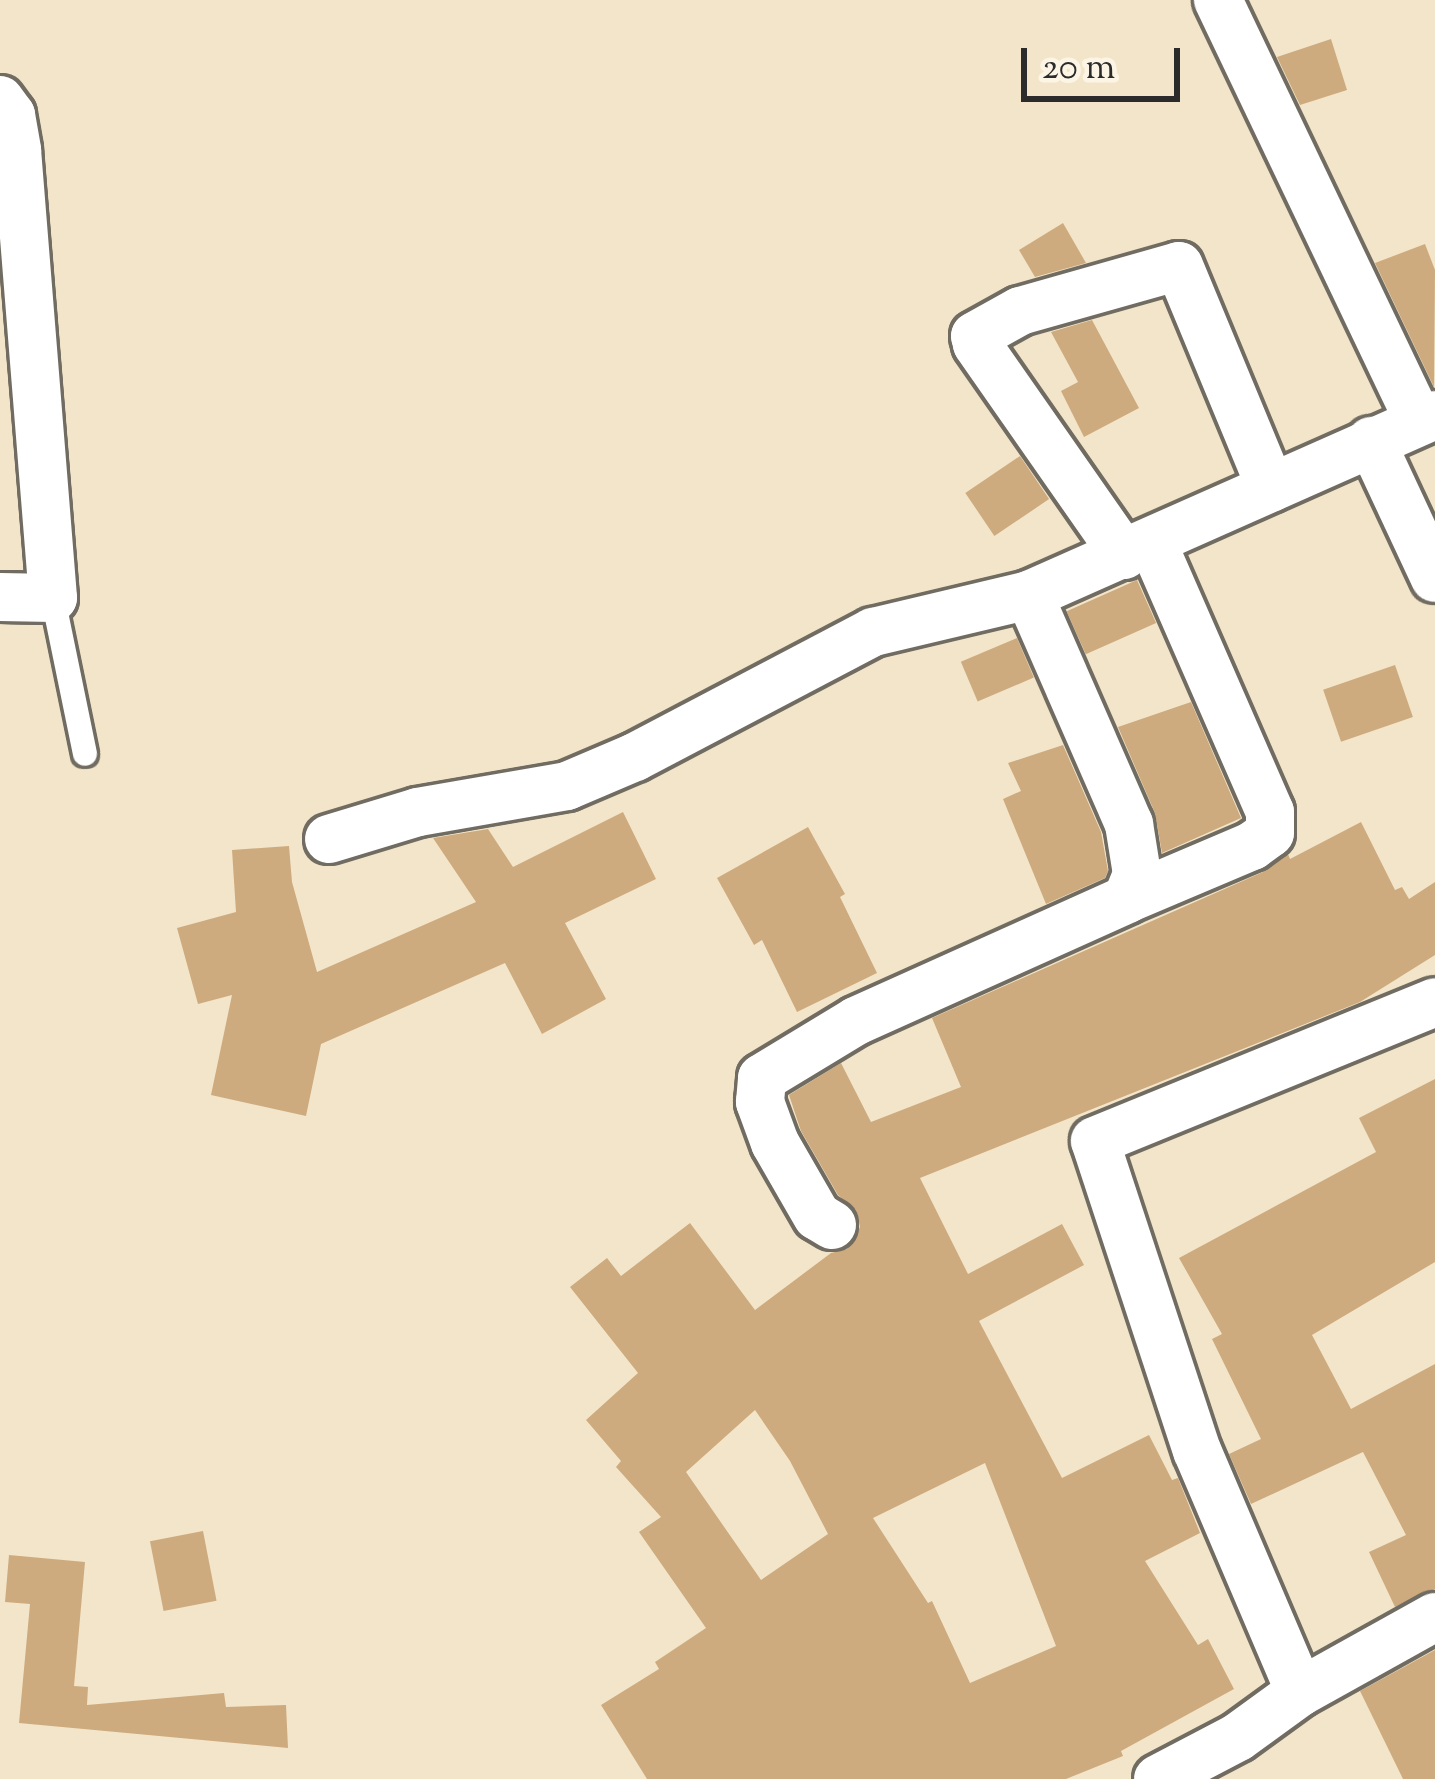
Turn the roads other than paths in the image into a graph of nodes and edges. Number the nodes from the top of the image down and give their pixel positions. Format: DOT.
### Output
graph roads {
  1 [pos="1218,0"];
  2 [pos="0,100"];
  3 [pos="1426,417"];
  4 [pos="1371,441"];
  5 [pos="1271,488"];
  6 [pos="1138,549"];
  7 [pos="1435,578"];
  8 [pos="1029,595"];
  9 [pos="0,597"];
  10 [pos="53,598"];
  11 [pos="85,754"];
  12 [pos="329,839"];
  13 [pos="1127,898"];
  14 [pos="1435,1002"];
  15 [pos="832,1225"];
  16 [pos="1435,1617"];
  17 [pos="1300,1692"];
  18 [pos="1158,1779"];
  1 -- 3 [label="street"];
  2 -- 10 [label="street"];
  3 -- 4 [label="street"];
  4 -- 5 [label="street"];
  4 -- 7 [label="street"];
  5 -- 6 [label="street"];
  5 -- 6 [label="street"];
  6 -- 8 [label="street"];
  6 -- 13 [label="street"];
  8 -- 12 [label="street"];
  8 -- 13 [label="street"];
  9 -- 10 [label="street"];
  10 -- 11 [label="lane"];
  13 -- 15 [label="street"];
  14 -- 17 [label="street"];
  16 -- 17 [label="street"];
  17 -- 18 [label="street"];
}
